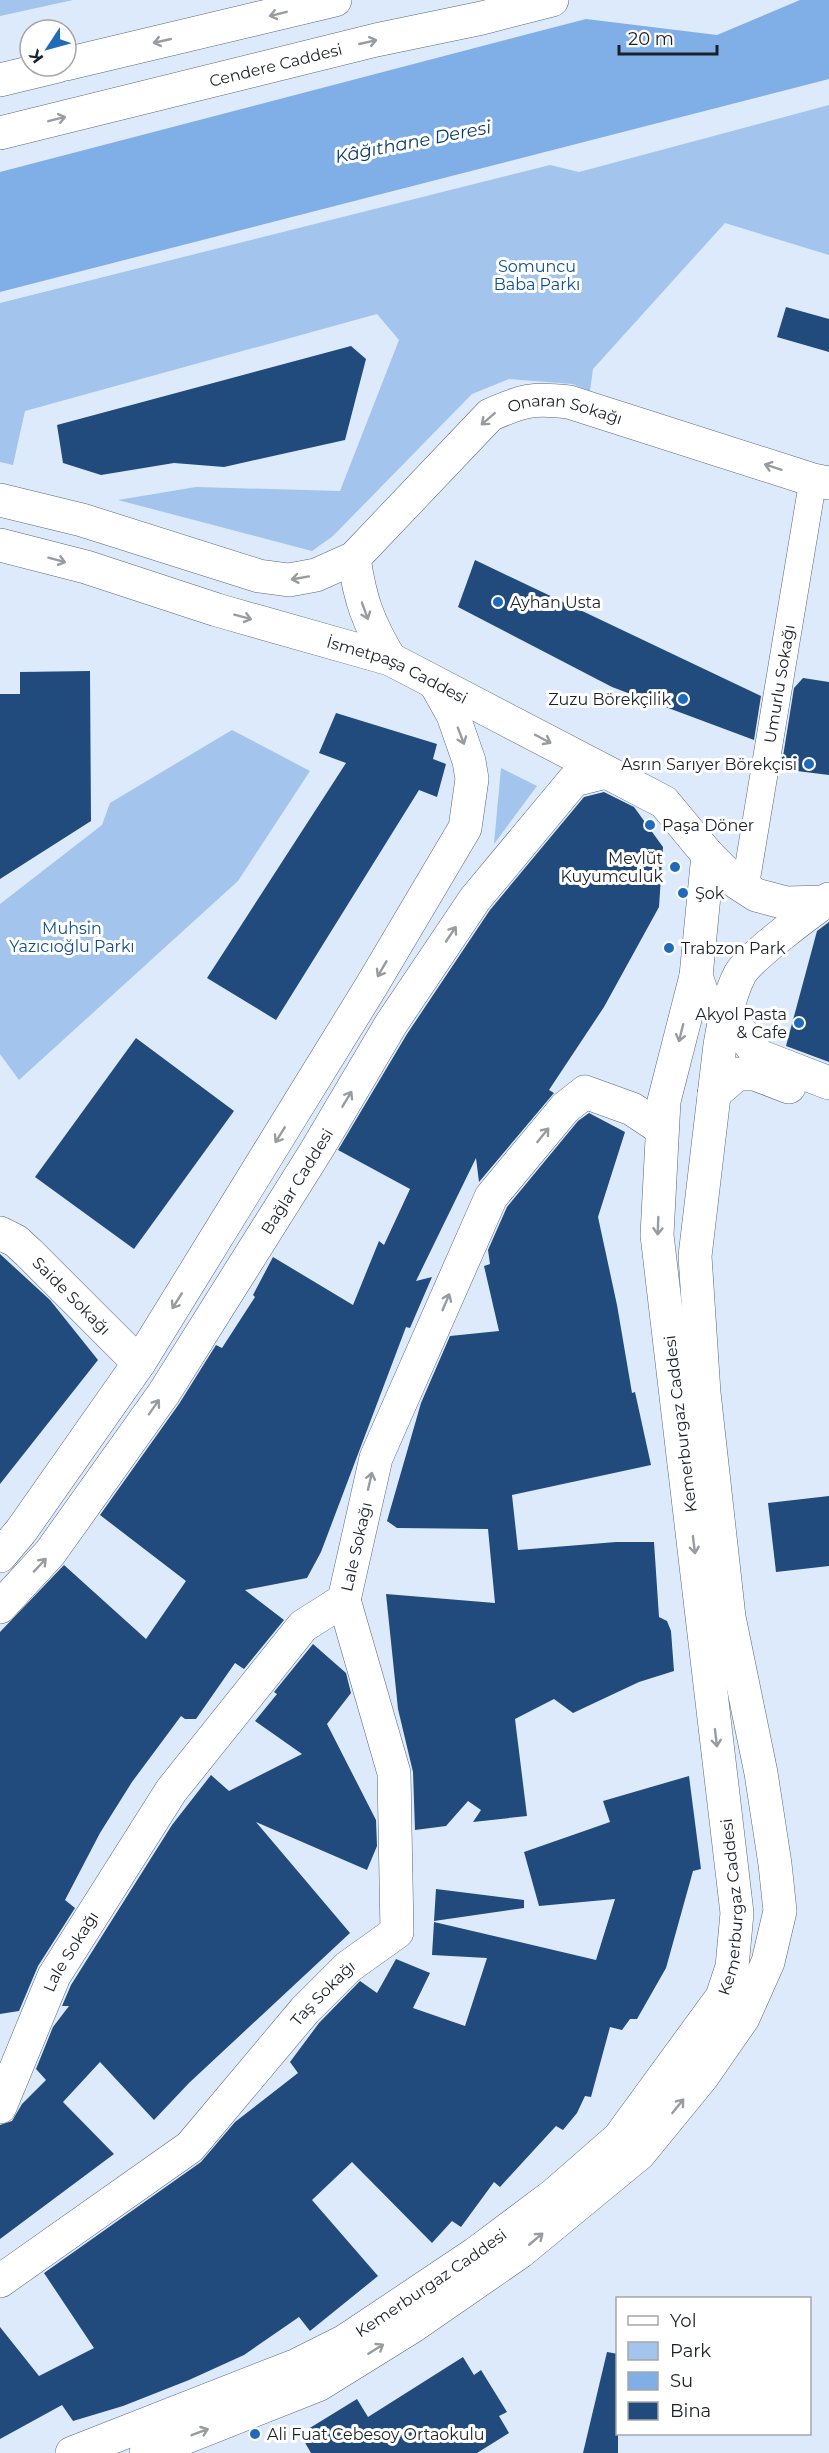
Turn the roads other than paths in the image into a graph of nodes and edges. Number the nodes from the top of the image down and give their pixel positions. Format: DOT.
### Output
graph roads {
  1 [pos="335,0"];
  2 [pos="552,0"];
  3 [pos="78,61"];
  4 [pos="18,76"];
  5 [pos="0,80"];
  6 [pos="0,133"];
  7 [pos="821,481"];
  8 [pos="0,500"];
  9 [pos="0,545"];
  10 [pos="354,558"];
  11 [pos="390,659"];
  12 [pos="435,683"];
  13 [pos="606,772"];
  14 [pos="708,855"];
  15 [pos="745,888"];
  16 [pos="827,900"];
  17 [pos="696,976"];
  18 [pos="726,1012"];
  19 [pos="720,1045"];
  20 [pos="829,1083"];
  21 [pos="725,1084"];
  22 [pos="829,1103"];
  23 [pos="662,1129"];
  24 [pos="0,1233"];
  25 [pos="139,1364"];
  26 [pos="0,1556"];
  27 [pos="344,1600"];
  28 [pos="0,1607"];
  29 [pos="0,2107"];
  30 [pos="0,2281"];
  31 [pos="72,2453"];
  32 [pos="146,2453"];
  1 -- 3 [label="main road, one-way"];
  6 -- 2 [label="main road, Cendere Caddesi, one-way"];
  4 -- 5 [label="main road"];
  7 -- 10 [label="main road, Onaran Sokağı, one-way"];
  7 -- 15 [label="street, Umurlu Sokağı"];
  10 -- 8 [label="main road, one-way"];
  9 -- 11 [label="main road, İsmetpaşa Caddesi, one-way"];
  10 -- 11 [label="main road, one-way"];
  11 -- 12 [label="main road, İsmetpaşa Caddesi"];
  12 -- 13 [label="main road, İsmetpaşa Caddesi, one-way"];
  12 -- 25 [label="main road, one-way"];
  13 -- 14 [label="main road, İsmetpaşa Caddesi"];
  28 -- 13 [label="main road, Bağlar Caddesi, one-way"];
  14 -- 15 [label="main road, İsmetpaşa Caddesi"];
  14 -- 17 [label="main road, Kemerburgaz Caddesi"];
  15 -- 16 [label="main road, İsmetpaşa Caddesi"];
  16 -- 18 [label="main road, Kemerburgaz Caddesi"];
  17 -- 19 [label="main road"];
  17 -- 23 [label="main road, Kemerburgaz Caddesi, one-way"];
  18 -- 19 [label="main road, Kemerburgaz Caddesi"];
  18 -- 20 [label="main road"];
  19 -- 21 [label="main road, Kemerburgaz Caddesi"];
  21 -- 22 [label="main road"];
  32 -- 21 [label="main road, Kemerburgaz Caddesi, one-way"];
  27 -- 23 [label="main road, Lale Sokağı, one-way"];
  23 -- 31 [label="main road, Kemerburgaz Caddesi, one-way"];
  24 -- 25 [label="main road, Saide Sokağı"];
  25 -- 26 [label="main road"];
  27 -- 29 [label="main road, Lale Sokağı"];
  27 -- 30 [label="main road, Taş Sokağı"];
}
